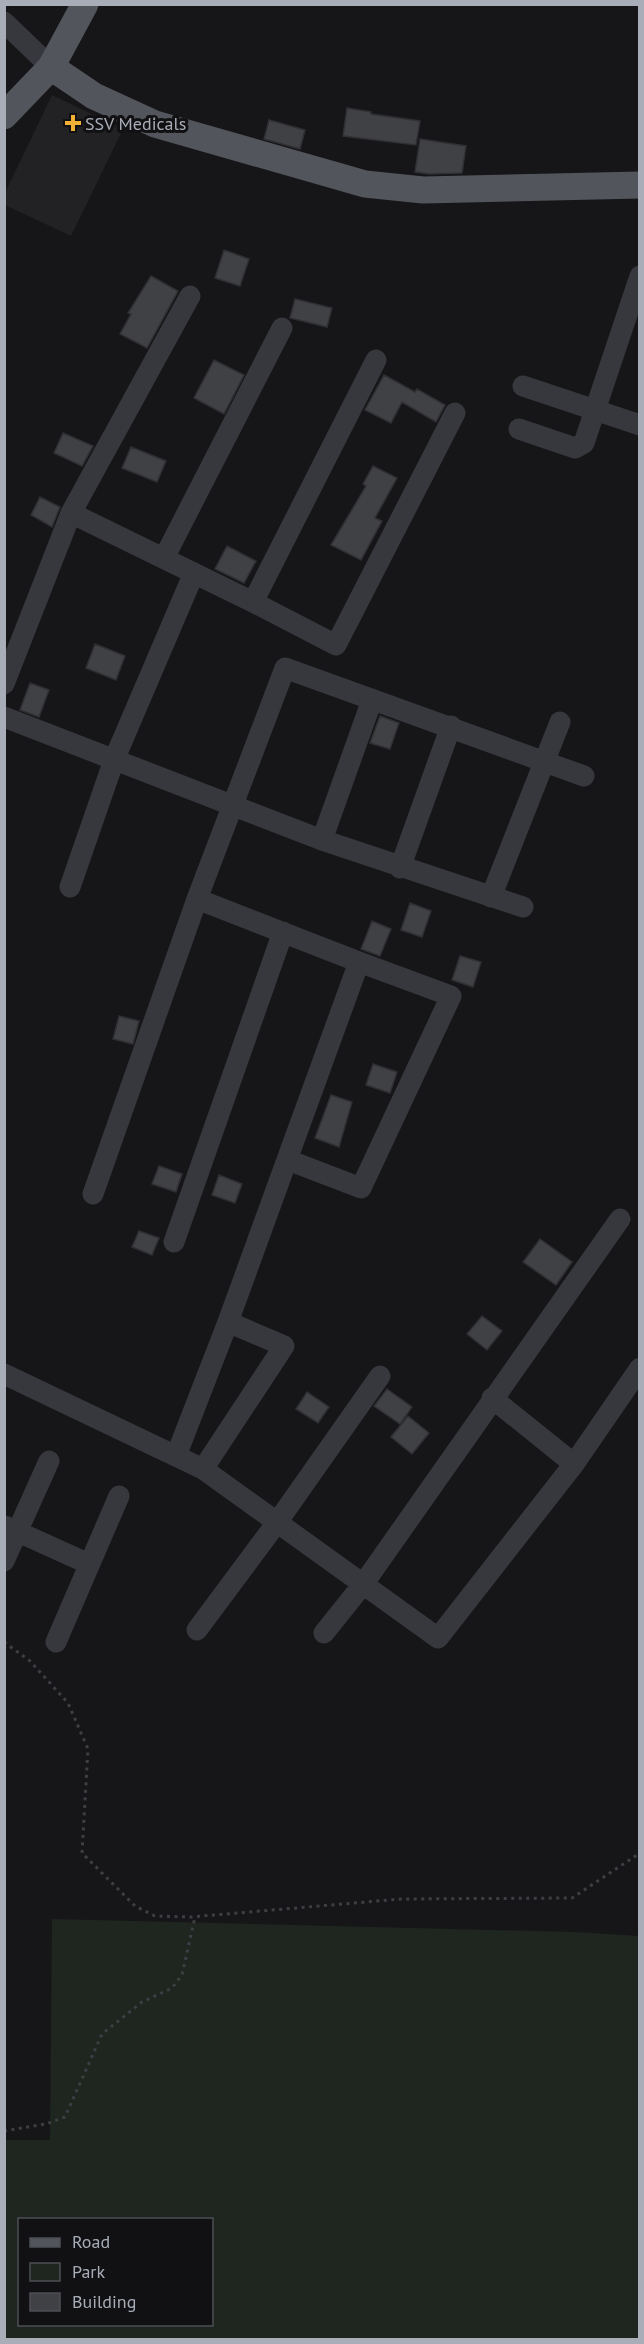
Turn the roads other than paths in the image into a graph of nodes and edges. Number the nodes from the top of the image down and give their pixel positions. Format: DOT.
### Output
graph roads {
  1 [pos="85,4"];
  2 [pos="4,22"];
  3 [pos="51,67"];
  4 [pos="4,116"];
  5 [pos="639,185"];
  6 [pos="639,276"];
  7 [pos="190,296"];
  8 [pos="282,328"];
  9 [pos="376,360"];
  10 [pos="523,386"];
  11 [pos="596,410"];
  12 [pos="455,413"];
  13 [pos="639,425"];
  14 [pos="519,429"];
  15 [pos="71,513"];
  16 [pos="164,558"];
  17 [pos="194,573"];
  18 [pos="253,602"];
  19 [pos="4,684"];
  20 [pos="372,700"];
  21 [pos="4,717"];
  22 [pos="560,722"];
  23 [pos="450,726"];
  24 [pos="114,760"];
  25 [pos="545,761"];
  26 [pos="584,776"];
  27 [pos="232,806"];
  28 [pos="322,840"];
  29 [pos="400,868"];
  30 [pos="70,887"];
  31 [pos="491,897"];
  32 [pos="197,899"];
  33 [pos="524,907"];
  34 [pos="283,932"];
  35 [pos="358,962"];
  36 [pos="288,1160"];
  37 [pos="93,1194"];
  38 [pos="620,1219"];
  39 [pos="174,1242"];
  40 [pos="228,1322"];
  41 [pos="639,1368"];
  42 [pos="4,1374"];
  43 [pos="380,1376"];
  44 [pos="492,1398"];
  45 [pos="176,1456"];
  46 [pos="49,1461"];
  47 [pos="574,1464"];
  48 [pos="204,1469"];
  49 [pos="119,1496"];
  50 [pos="278,1521"];
  51 [pos="11,1529"];
  52 [pos="4,1561"];
  53 [pos="89,1564"];
  54 [pos="364,1583"];
  55 [pos="197,1630"];
  56 [pos="324,1633"];
  57 [pos="56,1642"];
  1 -- 3 [label="main road"];
  2 -- 3 [label="street"];
  3 -- 4 [label="main road"];
  3 -- 5 [label="main road"];
  6 -- 11 [label="street"];
  7 -- 15 [label="street"];
  8 -- 16 [label="street"];
  9 -- 18 [label="street"];
  10 -- 11 [label="street"];
  11 -- 13 [label="street"];
  11 -- 14 [label="street"];
  12 -- 18 [label="street"];
  15 -- 16 [label="street"];
  15 -- 19 [label="street"];
  16 -- 17 [label="street"];
  17 -- 18 [label="street"];
  17 -- 24 [label="street"];
  20 -- 23 [label="street"];
  20 -- 27 [label="street"];
  20 -- 28 [label="street"];
  21 -- 24 [label="street"];
  22 -- 25 [label="street"];
  23 -- 25 [label="street"];
  23 -- 29 [label="street"];
  24 -- 27 [label="street"];
  24 -- 30 [label="street"];
  25 -- 26 [label="street"];
  25 -- 31 [label="street"];
  27 -- 28 [label="street"];
  27 -- 32 [label="street"];
  28 -- 29 [label="street"];
  29 -- 31 [label="street"];
  31 -- 33 [label="street"];
  32 -- 34 [label="street"];
  32 -- 37 [label="street"];
  34 -- 35 [label="street"];
  34 -- 39 [label="street"];
  35 -- 36 [label="street"];
  35 -- 36 [label="street"];
  36 -- 40 [label="street"];
  38 -- 44 [label="street"];
  40 -- 45 [label="street"];
  40 -- 48 [label="street"];
  41 -- 47 [label="street"];
  42 -- 45 [label="street"];
  43 -- 50 [label="street"];
  44 -- 47 [label="street"];
  44 -- 54 [label="street"];
  45 -- 48 [label="street"];
  46 -- 51 [label="street"];
  47 -- 54 [label="street"];
  48 -- 50 [label="street"];
  49 -- 53 [label="street"];
  50 -- 54 [label="street"];
  50 -- 55 [label="street"];
  51 -- 52 [label="street"];
  51 -- 53 [label="street"];
  53 -- 57 [label="street"];
  54 -- 56 [label="street"];
}
